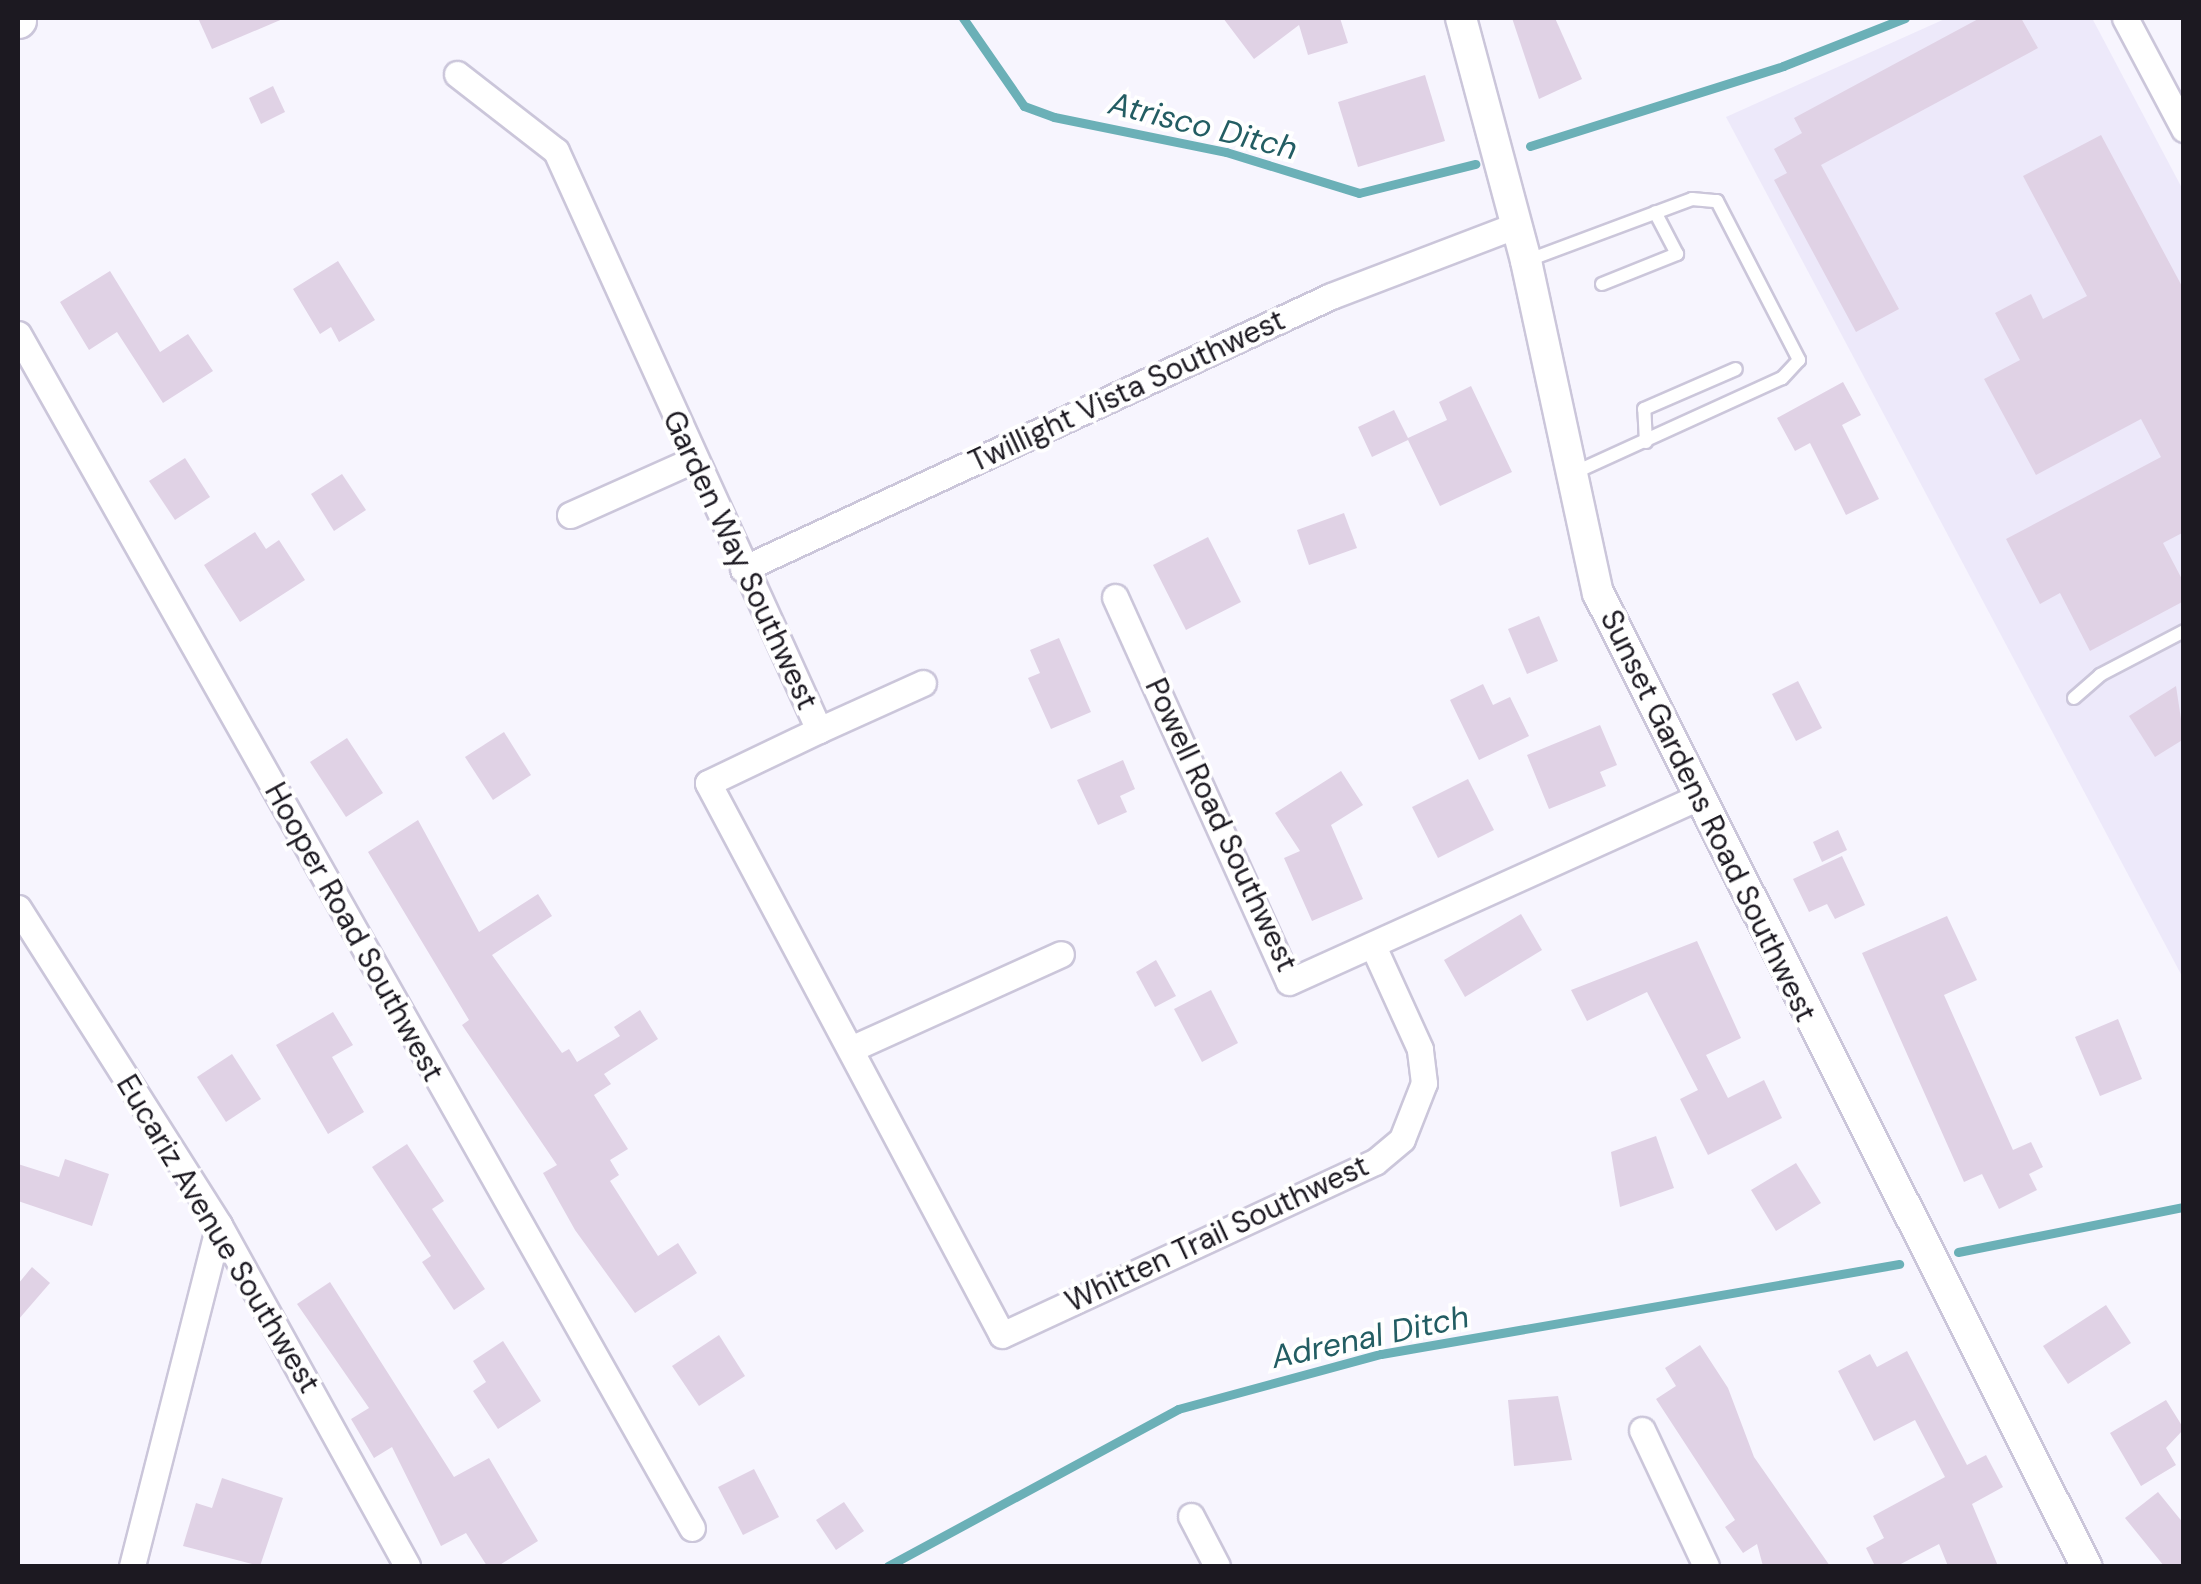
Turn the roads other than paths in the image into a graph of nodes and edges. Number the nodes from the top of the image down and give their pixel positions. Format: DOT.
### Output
graph roads {
  1 [pos="1460,18"];
  2 [pos="2125,18"];
  3 [pos="456,74"];
  4 [pos="2184,129"];
  5 [pos="1655,212"];
  6 [pos="1515,218"];
  7 [pos="1526,261"];
  8 [pos="1602,284"];
  9 [pos="18,334"];
  10 [pos="1736,368"];
  11 [pos="1646,442"];
  12 [pos="693,460"];
  13 [pos="1572,474"];
  14 [pos="570,515"];
  15 [pos="743,569"];
  16 [pos="1114,597"];
  17 [pos="2184,631"];
  18 [pos="923,683"];
  19 [pos="2074,698"];
  20 [pos="819,730"];
  21 [pos="1696,798"];
  22 [pos="18,908"];
  23 [pos="1373,946"];
  24 [pos="1061,954"];
  25 [pos="854,1048"];
  26 [pos="219,1225"];
  27 [pos="1002,1335"];
  28 [pos="1642,1430"];
  29 [pos="1191,1516"];
  30 [pos="692,1528"];
  31 [pos="132,1566"];
  32 [pos="408,1566"];
  33 [pos="1217,1566"];
  34 [pos="1706,1566"];
  35 [pos="2086,1566"];
  1 -- 6 [label="street, Sunset Gardens Road Southwest"];
  2 -- 4 [label="street"];
  3 -- 12 [label="street, Garden Way Southwest"];
  5 -- 7 [label="lane"];
  5 -- 8 [label="lane"];
  5 -- 11 [label="lane"];
  6 -- 7 [label="street, Sunset Gardens Road Southwest"];
  6 -- 15 [label="street, Twillight Vista Southwest"];
  7 -- 13 [label="street, Sunset Gardens Road Southwest"];
  9 -- 30 [label="street, Hooper Road Southwest"];
  10 -- 11 [label="lane"];
  11 -- 13 [label="lane"];
  12 -- 14 [label="street"];
  12 -- 15 [label="street, Garden Way Southwest"];
  13 -- 21 [label="street, Sunset Gardens Road Southwest"];
  15 -- 20 [label="street, Garden Way Southwest"];
  16 -- 23 [label="street, Powell Road Southwest"];
  17 -- 19 [label="lane"];
  18 -- 20 [label="street"];
  20 -- 25 [label="street, Garden Way Southwest"];
  21 -- 23 [label="street, Powell Road Southwest"];
  21 -- 35 [label="street, Sunset Gardens Road Southwest"];
  22 -- 26 [label="street, Eucariz Avenue Southwest"];
  23 -- 27 [label="street, Whitten Trail Southwest"];
  24 -- 25 [label="street"];
  25 -- 27 [label="street, Garden Way Southwest"];
  26 -- 31 [label="street"];
  26 -- 32 [label="street, Eucariz Avenue Southwest"];
  28 -- 34 [label="street"];
  29 -- 33 [label="street"];
}
